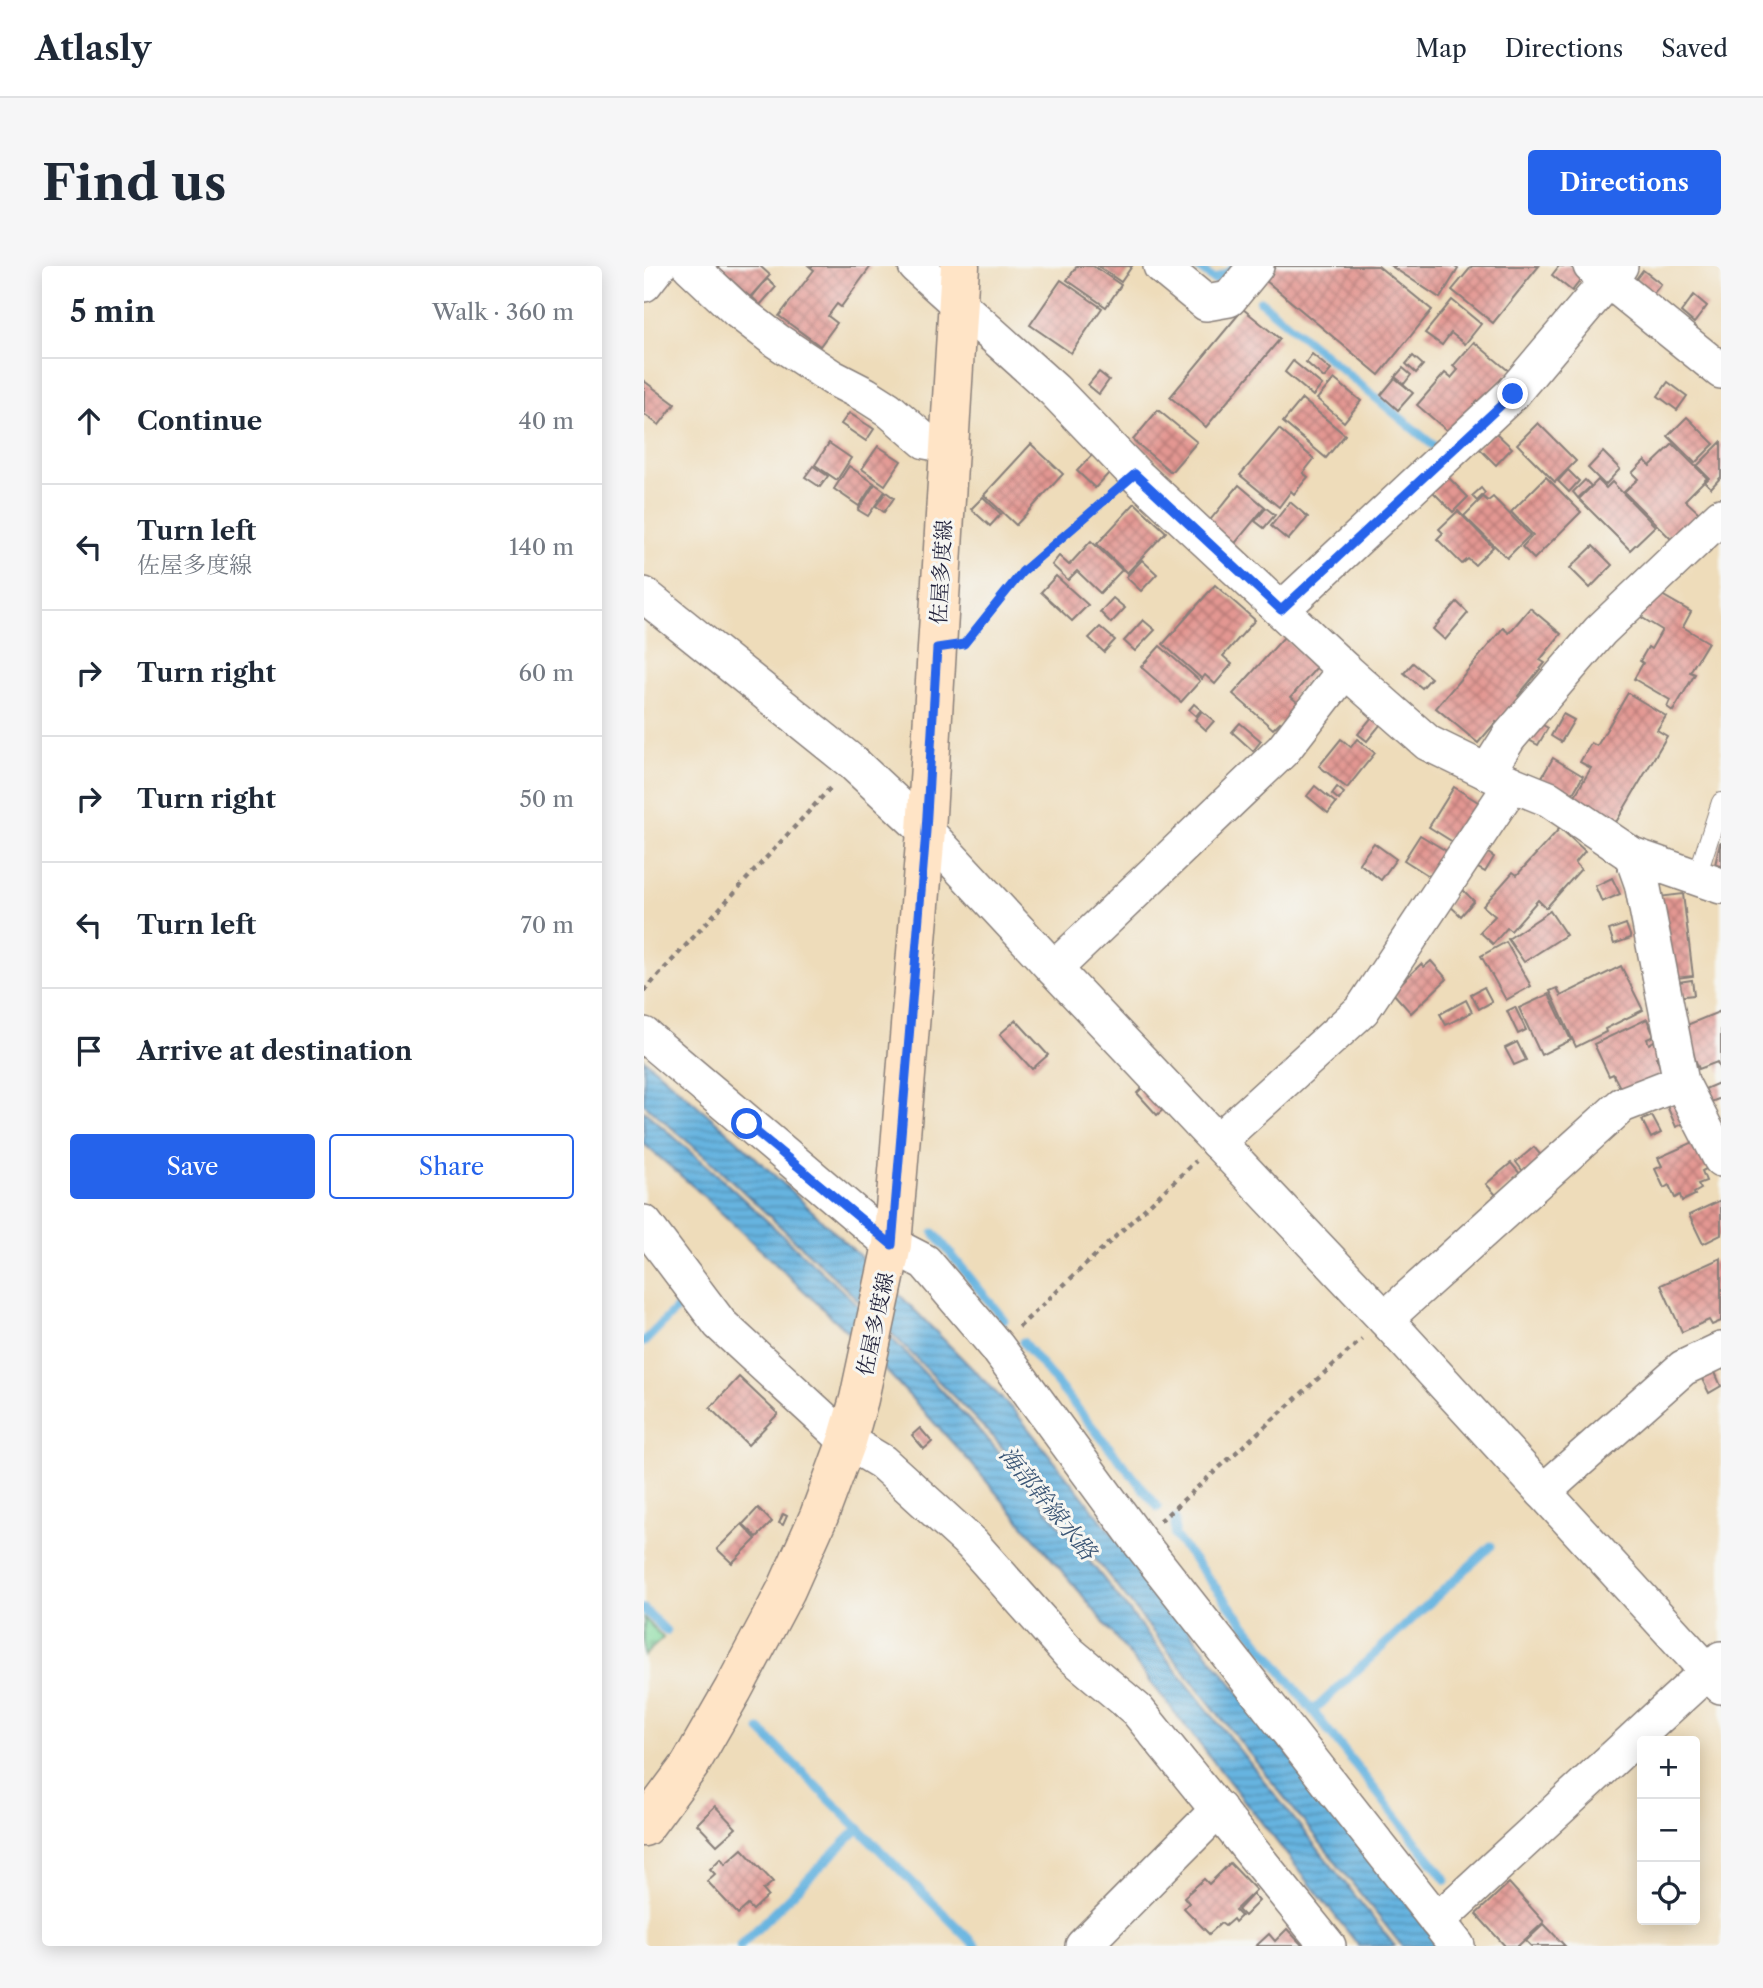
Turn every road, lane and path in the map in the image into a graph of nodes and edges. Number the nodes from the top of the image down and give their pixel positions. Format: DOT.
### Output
graph roads {
  1 [pos="658,266"];
  2 [pos="690,266"];
  3 [pos="916,266"];
  4 [pos="1161,266"];
  5 [pos="1256,266"];
  6 [pos="1606,271"];
  7 [pos="644,284"];
  8 [pos="958,284"];
  9 [pos="1721,371"];
  10 [pos="948,445"];
  11 [pos="1135,474"];
  12 [pos="1721,516"];
  13 [pos="644,594"];
  14 [pos="1281,610"];
  15 [pos="937,648"];
  16 [pos="1345,670"];
  17 [pos="853,763"];
  18 [pos="1500,778"];
  19 [pos="1721,803"];
  20 [pos="926,831"];
  21 [pos="1632,855"];
  22 [pos="1709,881"];
  23 [pos="1054,969"];
  24 [pos="644,991"];
  25 [pos="644,1035"];
  26 [pos="1681,1082"];
  27 [pos="1217,1142"];
  28 [pos="1721,1159"];
  29 [pos="644,1223"];
  30 [pos="892,1245"];
  31 [pos="1385,1319"];
  32 [pos="998,1347"];
  33 [pos="1721,1350"];
  34 [pos="847,1441"];
  35 [pos="1543,1492"];
  36 [pos="1139,1541"];
  37 [pos="1716,1672"];
  38 [pos="1219,1809"];
  39 [pos="644,1827"];
  40 [pos="1447,1934"];
  41 [pos="1083,1946"];
  42 [pos="1328,1946"];
  1 -- 7 [label="street"];
  2 -- 10 [label="street"];
  3 -- 8 [label="street"];
  4 -- 5 [label="street"];
  6 -- 9 [label="street"];
  6 -- 14 [label="street"];
  8 -- 10 [label="main road, 佐屋多度線"];
  8 -- 11 [label="street"];
  10 -- 15 [label="main road, 佐屋多度線"];
  11 -- 14 [label="street"];
  11 -- 15 [label="path"];
  12 -- 18 [label="street"];
  13 -- 17 [label="street"];
  14 -- 16 [label="street"];
  15 -- 20 [label="main road, 佐屋多度線"];
  16 -- 18 [label="street"];
  16 -- 23 [label="street"];
  17 -- 20 [label="street"];
  17 -- 24 [label="path"];
  18 -- 21 [label="street"];
  18 -- 27 [label="street"];
  19 -- 22 [label="lane"];
  20 -- 23 [label="street"];
  20 -- 30 [label="main road, 佐屋多度線"];
  21 -- 22 [label="street"];
  21 -- 26 [label="street"];
  23 -- 27 [label="street"];
  25 -- 30 [label="street"];
  26 -- 28 [label="street"];
  26 -- 31 [label="street"];
  27 -- 31 [label="street"];
  27 -- 32 [label="path"];
  29 -- 34 [label="street"];
  30 -- 32 [label="street"];
  30 -- 34 [label="main road, 佐屋多度線"];
  31 -- 35 [label="street"];
  31 -- 36 [label="path"];
  32 -- 36 [label="street"];
  33 -- 35 [label="street"];
  34 -- 38 [label="street"];
  34 -- 39 [label="main road, 佐屋多度線"];
  35 -- 37 [label="street"];
  36 -- 40 [label="street"];
  37 -- 40 [label="street"];
  38 -- 41 [label="street"];
  38 -- 42 [label="street"];
}
